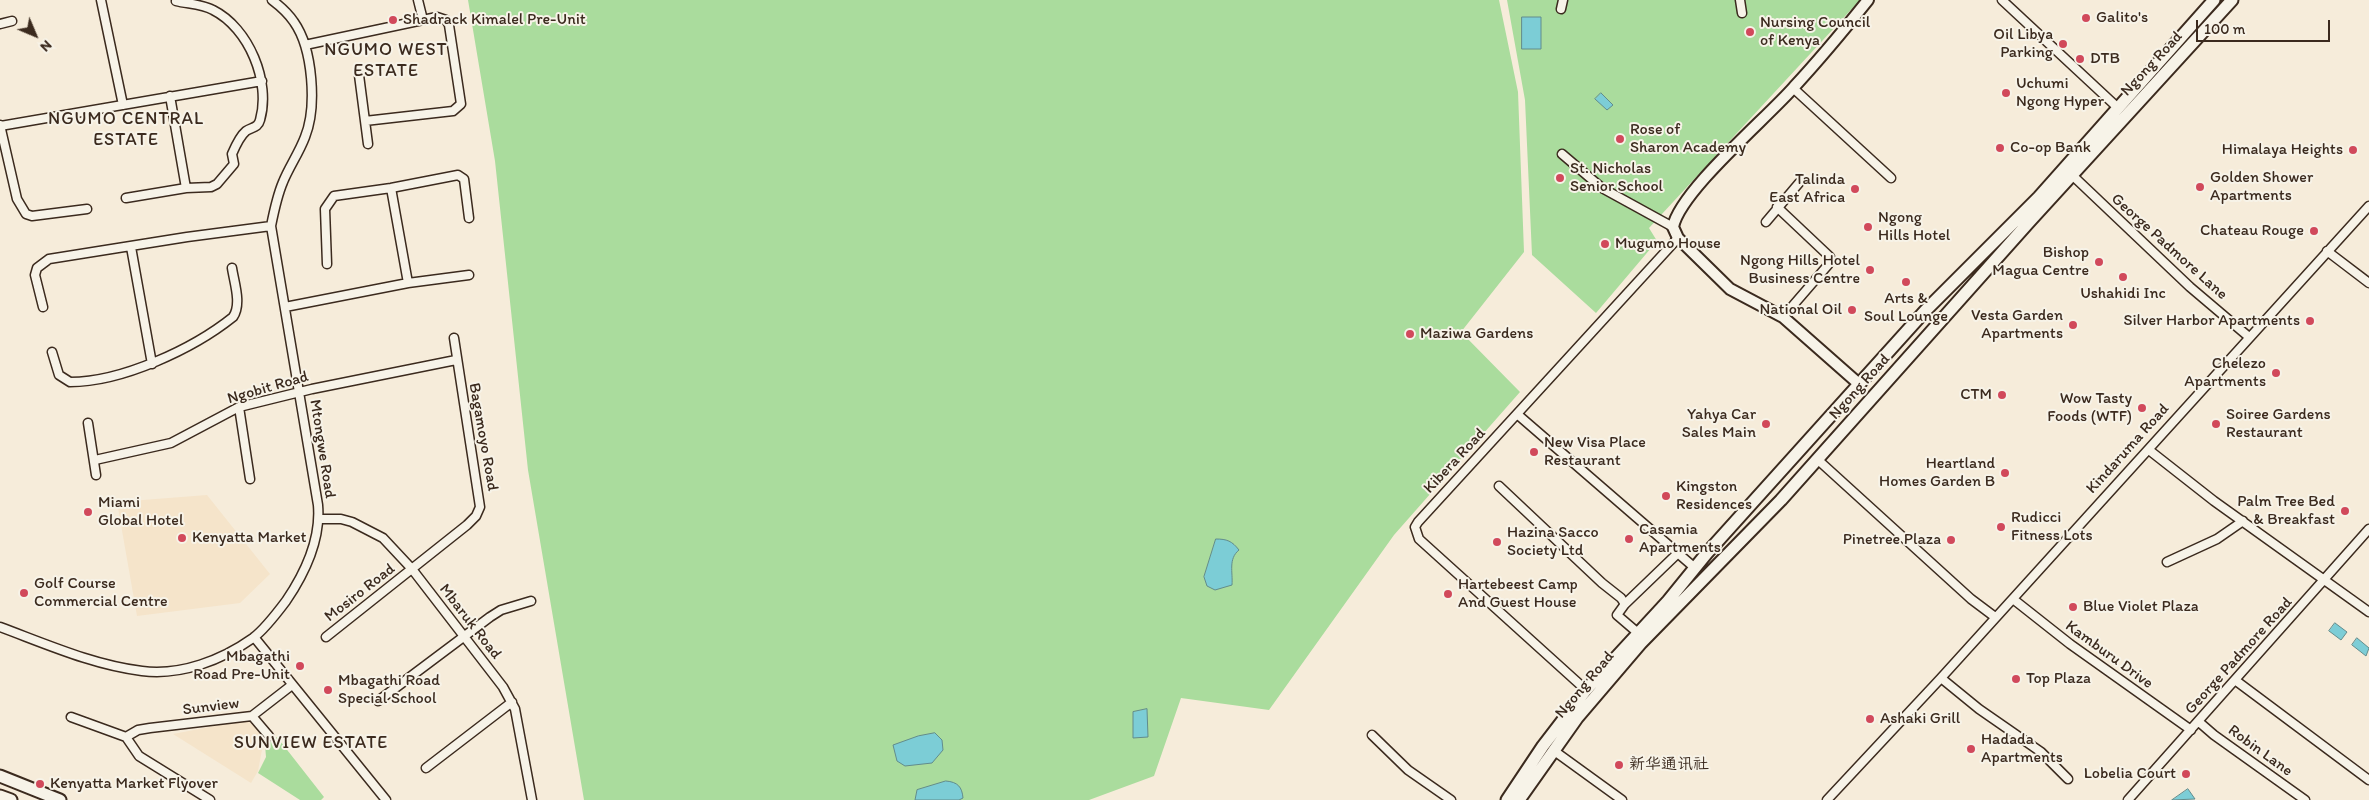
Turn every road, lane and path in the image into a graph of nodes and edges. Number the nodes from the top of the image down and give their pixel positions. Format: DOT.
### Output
graph roads {
  1 [pos="101,0"];
  2 [pos="272,0"];
  3 [pos="418,0"];
  4 [pos="1563,0"];
  5 [pos="1740,0"];
  6 [pos="1868,0"];
  7 [pos="2002,0"];
  8 [pos="2214,0"];
  9 [pos="2232,0"];
  10 [pos="176,1"];
  11 [pos="1561,9"];
  12 [pos="1742,13"];
  13 [pos="423,20"];
  14 [pos="12,21"];
  15 [pos="0,24"];
  16 [pos="305,45"];
  17 [pos="359,75"];
  18 [pos="262,81"];
  19 [pos="1794,88"];
  20 [pos="170,96"];
  21 [pos="123,105"];
  22 [pos="2116,108"];
  23 [pos="365,121"];
  24 [pos="0,125"];
  25 [pos="368,144"];
  26 [pos="1562,154"];
  27 [pos="2072,175"];
  28 [pos="1891,178"];
  29 [pos="1798,183"];
  30 [pos="186,188"];
  31 [pos="391,188"];
  32 [pos="126,198"];
  33 [pos="2369,206"];
  34 [pos="1777,207"];
  35 [pos="87,209"];
  36 [pos="469,218"];
  37 [pos="1766,222"];
  38 [pos="271,226"];
  39 [pos="1673,227"];
  40 [pos="1678,238"];
  41 [pos="131,247"];
  42 [pos="2327,251"];
  43 [pos="327,264"];
  44 [pos="232,268"];
  45 [pos="469,275"];
  46 [pos="408,283"];
  47 [pos="2369,283"];
  48 [pos="43,307"];
  49 [pos="286,307"];
  50 [pos="1925,311"];
  51 [pos="1783,317"];
  52 [pos="1939,324"];
  53 [pos="2248,337"];
  54 [pos="454,338"];
  55 [pos="52,352"];
  56 [pos="456,360"];
  57 [pos="152,364"];
  58 [pos="1859,384"];
  59 [pos="299,393"];
  60 [pos="239,407"];
  61 [pos="1517,414"];
  62 [pos="88,424"];
  63 [pos="2149,450"];
  64 [pos="1818,459"];
  65 [pos="94,460"];
  66 [pos="96,475"];
  67 [pos="250,479"];
  68 [pos="1768,485"];
  69 [pos="1499,486"];
  70 [pos="1781,500"];
  71 [pos="319,519"];
  72 [pos="2243,521"];
  73 [pos="2369,529"];
  74 [pos="1678,553"];
  75 [pos="2167,562"];
  76 [pos="1695,568"];
  77 [pos="412,569"];
  78 [pos="2325,580"];
  79 [pos="2013,599"];
  80 [pos="531,601"];
  81 [pos="1626,604"];
  82 [pos="2369,612"];
  83 [pos="1995,618"];
  84 [pos="0,627"];
  85 [pos="1638,633"];
  86 [pos="464,636"];
  87 [pos="254,637"];
  88 [pos="326,637"];
  89 [pos="1941,678"];
  90 [pos="2235,680"];
  91 [pos="292,685"];
  92 [pos="1586,690"];
  93 [pos="378,701"];
  94 [pos="512,702"];
  95 [pos="252,716"];
  96 [pos="72,717"];
  97 [pos="2199,722"];
  98 [pos="2191,730"];
  99 [pos="1372,735"];
  100 [pos="269,736"];
  101 [pos="126,737"];
  102 [pos="1553,750"];
  103 [pos="426,768"];
  104 [pos="0,776"];
  105 [pos="2068,779"];
  106 [pos="2369,780"];
  107 [pos="0,796"];
  108 [pos="11,800"];
  109 [pos="60,800"];
  110 [pos="210,800"];
  111 [pos="386,800"];
  112 [pos="532,800"];
  113 [pos="1451,800"];
  114 [pos="1507,800"];
  115 [pos="1519,800"];
  116 [pos="1622,800"];
  117 [pos="1827,800"];
  118 [pos="2128,800"];
  119 [pos="2305,800"];
  1 -- 21 [label="street"];
  2 -- 16 [label="street, Mtongwe Road"];
  3 -- 13 [label="street"];
  4 -- 11 [label="street"];
  5 -- 12 [label="street"];
  6 -- 19 [label="street"];
  7 -- 22 [label="street"];
  8 -- 22 [label="main road, Ngong Road"];
  9 -- 27 [label="main road, Ngong Road"];
  10 -- 18 [label="street"];
  13 -- 16 [label="street"];
  13 -- 23 [label="street"];
  14 -- 15 [label="street"];
  16 -- 38 [label="street, Mtongwe Road"];
  17 -- 23 [label="street"];
  18 -- 20 [label="street"];
  18 -- 30 [label="street"];
  19 -- 28 [label="street"];
  19 -- 39 [label="street"];
  20 -- 21 [label="street"];
  20 -- 30 [label="street"];
  21 -- 24 [label="street"];
  22 -- 50 [label="main road, Ngong Road"];
  23 -- 25 [label="street"];
  24 -- 35 [label="street"];
  26 -- 39 [label="street"];
  27 -- 52 [label="main road, Ngong Road"];
  27 -- 53 [label="street, George Padmore Lane"];
  29 -- 34 [label="street"];
  30 -- 32 [label="street"];
  31 -- 36 [label="street"];
  31 -- 43 [label="street"];
  31 -- 46 [label="street"];
  33 -- 42 [label="street, Kindaruma Road"];
  34 -- 37 [label="street"];
  34 -- 51 [label="street"];
  38 -- 41 [label="street"];
  38 -- 49 [label="street, Mtongwe Road"];
  39 -- 40 [label="street"];
  40 -- 51 [label="street"];
  40 -- 61 [label="street, Kibera Road"];
  41 -- 48 [label="street"];
  41 -- 57 [label="street"];
  42 -- 47 [label="street"];
  42 -- 53 [label="street, Kindaruma Road"];
  44 -- 57 [label="street"];
  45 -- 46 [label="street"];
  46 -- 49 [label="street"];
  49 -- 59 [label="street, Mtongwe Road"];
  50 -- 52 [label="main road"];
  50 -- 58 [label="main road, Ngong Road"];
  51 -- 58 [label="street"];
  52 -- 64 [label="main road, Ngong Road"];
  53 -- 63 [label="street, Kindaruma Road"];
  54 -- 56 [label="street, Bagamoyo Road"];
  55 -- 57 [label="street"];
  56 -- 59 [label="street, Ngobit Road"];
  56 -- 77 [label="street, Bagamoyo Road"];
  58 -- 68 [label="main road, Ngong Road"];
  59 -- 60 [label="street, Ngobit Road"];
  59 -- 71 [label="street, Mtongwe Road"];
  60 -- 65 [label="street, Ngobit Road"];
  60 -- 67 [label="street"];
  61 -- 74 [label="street"];
  61 -- 92 [label="street, Kibera Road"];
  62 -- 65 [label="street"];
  63 -- 72 [label="street"];
  63 -- 79 [label="street, Kindaruma Road"];
  64 -- 70 [label="main road, Ngong Road"];
  64 -- 83 [label="street"];
  65 -- 66 [label="street"];
  68 -- 70 [label="main road"];
  68 -- 76 [label="main road, Ngong Road"];
  69 -- 81 [label="street"];
  70 -- 102 [label="main road, Ngong Road"];
  71 -- 77 [label="street, Mbaruk Road"];
  71 -- 87 [label="street, Mtongwe Road"];
  72 -- 75 [label="street"];
  72 -- 78 [label="street"];
  73 -- 78 [label="street, George Padmore Road"];
  74 -- 76 [label="street"];
  74 -- 81 [label="street"];
  76 -- 85 [label="main road, Ngong Road"];
  77 -- 86 [label="street, Mbaruk Road"];
  77 -- 88 [label="street, Mosiro Road"];
  78 -- 82 [label="street"];
  78 -- 90 [label="street, George Padmore Road"];
  79 -- 83 [label="street, Kindaruma Road"];
  79 -- 98 [label="street, Kamburu Drive"];
  80 -- 86 [label="street"];
  81 -- 85 [label="street"];
  83 -- 89 [label="street, Kindaruma Road"];
  84 -- 87 [label="street, Mtongwe Road"];
  85 -- 92 [label="main road, Ngong Road"];
  86 -- 93 [label="street"];
  86 -- 94 [label="street, Mbaruk Road"];
  87 -- 91 [label="street"];
  89 -- 105 [label="street"];
  89 -- 117 [label="street, Kindaruma Road"];
  90 -- 97 [label="street, George Padmore Road"];
  90 -- 106 [label="street"];
  91 -- 95 [label="street, Sunview"];
  91 -- 111 [label="street"];
  92 -- 114 [label="main road, Ngong Road"];
  94 -- 103 [label="street"];
  94 -- 112 [label="street, Mbaruk Road"];
  95 -- 100 [label="street"];
  95 -- 101 [label="street, Sunview"];
  96 -- 101 [label="street"];
  97 -- 98 [label="street, George Padmore Road"];
  97 -- 119 [label="street, Robin Lane"];
  98 -- 118 [label="street, George Padmore Road"];
  99 -- 113 [label="street"];
  101 -- 110 [label="street"];
  102 -- 115 [label="main road, Ngong Road"];
  102 -- 116 [label="street"];
  104 -- 109 [label="main road"];
  107 -- 108 [label="main road"];
}
